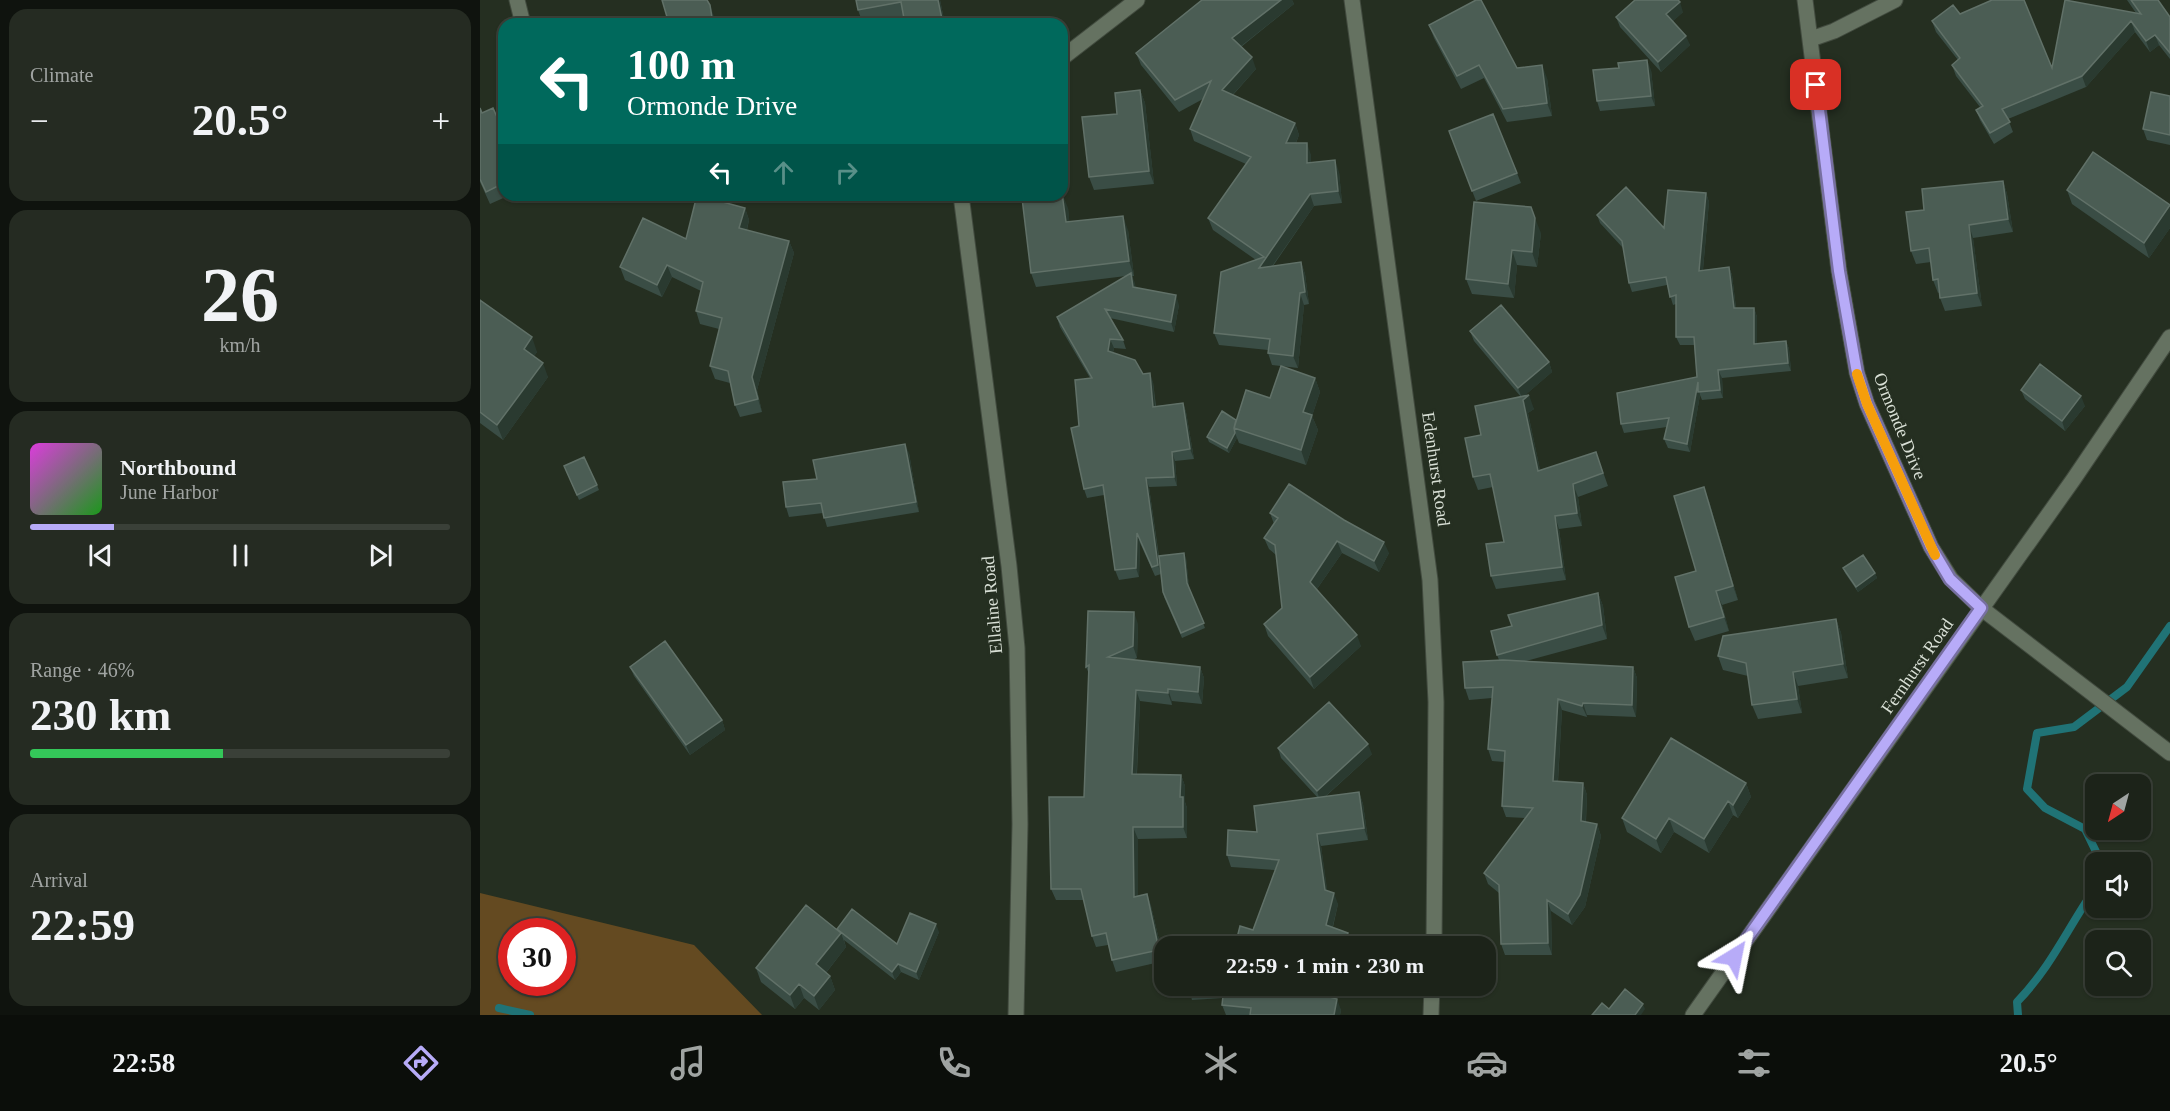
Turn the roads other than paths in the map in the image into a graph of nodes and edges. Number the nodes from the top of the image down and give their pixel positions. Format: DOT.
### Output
graph roads {
  1 [pos="517,0"];
  2 [pos="1137,0"];
  3 [pos="1352,0"];
  4 [pos="1806,0"];
  5 [pos="1895,0"];
  6 [pos="522,18"];
  7 [pos="1811,39"];
  8 [pos="1068,53"];
  9 [pos="963,201"];
  10 [pos="2170,337"];
  11 [pos="1981,608"];
  12 [pos="2170,753"];
  13 [pos="1434,936"];
  14 [pos="1432,996"];
  15 [pos="1016,1015"];
  16 [pos="1431,1015"];
  17 [pos="1693,1015"];
  1 -- 6 [label="street"];
  2 -- 8 [label="street"];
  3 -- 13 [label="street, Edenhurst Road"];
  4 -- 7 [label="street, Ormonde Drive"];
  5 -- 7 [label="street"];
  7 -- 11 [label="street, Ormonde Drive"];
  9 -- 15 [label="street, Ellaline Road"];
  10 -- 11 [label="street, Fernhurst Road"];
  11 -- 12 [label="street, Ormonde Drive"];
  11 -- 17 [label="street, Fernhurst Road"];
  14 -- 16 [label="street"];
}
